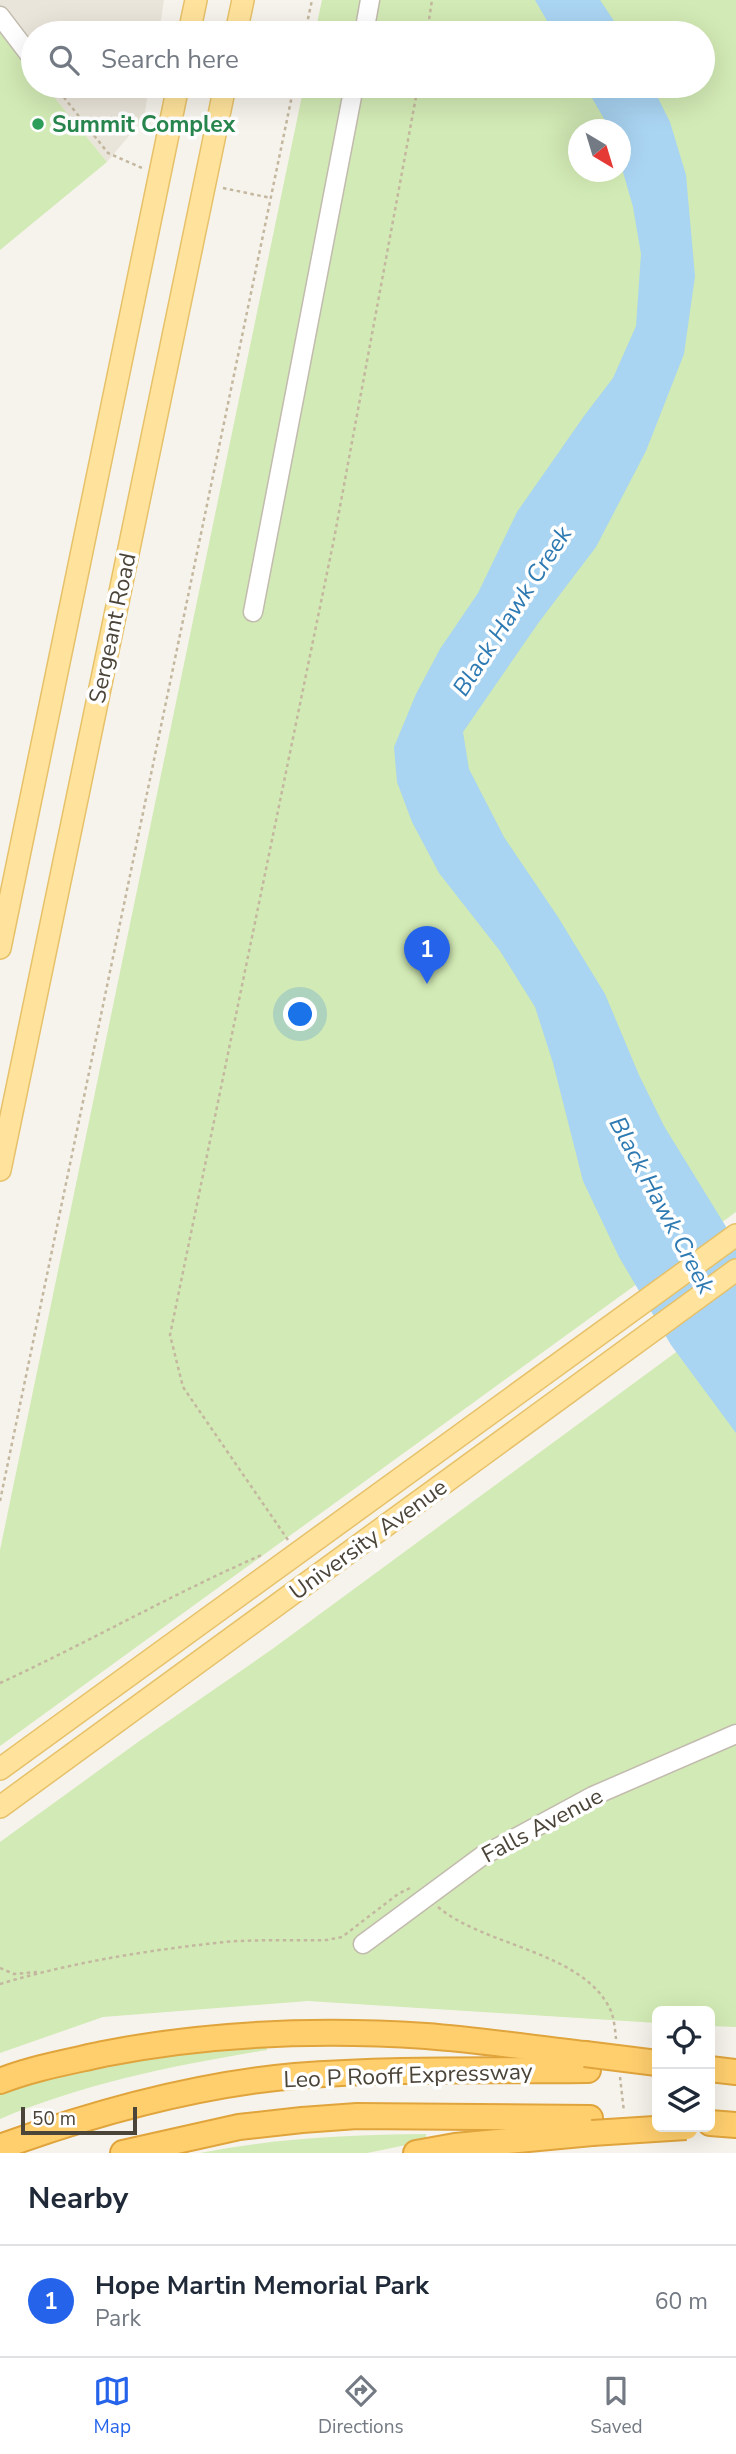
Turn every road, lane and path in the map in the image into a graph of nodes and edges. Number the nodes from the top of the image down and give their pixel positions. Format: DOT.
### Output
graph roads {
  1 [pos="196,0"];
  2 [pos="243,0"];
  3 [pos="312,0"];
  4 [pos="370,0"];
  5 [pos="432,0"];
  6 [pos="0,16"];
  7 [pos="192,21"];
  8 [pos="239,21"];
  9 [pos="308,21"];
  10 [pos="366,21"];
  11 [pos="429,21"];
  12 [pos="21,44"];
  13 [pos="176,98"];
  14 [pos="223,98"];
  15 [pos="292,98"];
  16 [pos="352,98"];
  17 [pos="416,98"];
  18 [pos="253,612"];
  19 [pos="0,948"];
  20 [pos="0,1170"];
  21 [pos="736,1236"];
  22 [pos="736,1270"];
  23 [pos="0,1501"];
  24 [pos="290,1542"];
  25 [pos="267,1552"];
  26 [pos="0,1683"];
  27 [pos="736,1734"];
  28 [pos="0,1769"];
  29 [pos="0,1807"];
  30 [pos="426,1897"];
  31 [pos="363,1944"];
  32 [pos="0,1968"];
  33 [pos="43,1971"];
  34 [pos="0,1984"];
  35 [pos="617,2045"];
  36 [pos="586,2062"];
  37 [pos="652,2063"];
  38 [pos="715,2070"];
  39 [pos="619,2072"];
  40 [pos="652,2072"];
  41 [pos="736,2074"];
  42 [pos="715,2075"];
  43 [pos="0,2081"];
  44 [pos="624,2112"];
  45 [pos="652,2121"];
  46 [pos="591,2126"];
  47 [pos="652,2127"];
  48 [pos="0,2147"];
  49 [pos="123,2153"];
  50 [pos="416,2153"];
  1 -- 7 [label="main road"];
  2 -- 8 [label="main road"];
  3 -- 9 [label="path"];
  4 -- 10 [label="street"];
  5 -- 11 [label="path"];
  6 -- 12 [label="street"];
  13 -- 19 [label="main road, Sergeant Road"];
  14 -- 20 [label="main road, Sergeant Road"];
  15 -- 23 [label="path"];
  16 -- 18 [label="street"];
  17 -- 24 [label="path"];
  21 -- 28 [label="main road, University Avenue"];
  22 -- 29 [label="main road, University Avenue"];
  25 -- 26 [label="path"];
  27 -- 30 [label="street, Falls Avenue"];
  30 -- 31 [label="street, Falls Avenue"];
  30 -- 33 [label="path"];
  30 -- 35 [label="path"];
  32 -- 33 [label="path"];
  33 -- 34 [label="path"];
  36 -- 37 [label="highway, bridge"];
  36 -- 40 [label="highway, Leo P Rooff Expressway"];
  36 -- 43 [label="highway"];
  36 -- 48 [label="highway, Leo P Rooff Expressway"];
  38 -- 41 [label="highway"];
  39 -- 44 [label="path"];
  41 -- 42 [label="highway"];
  45 -- 46 [label="highway, Leo P Rooff Expressway"];
  46 -- 47 [label="highway, bridge"];
  46 -- 49 [label="highway, Leo P Rooff Expressway"];
  46 -- 50 [label="highway"];
}
